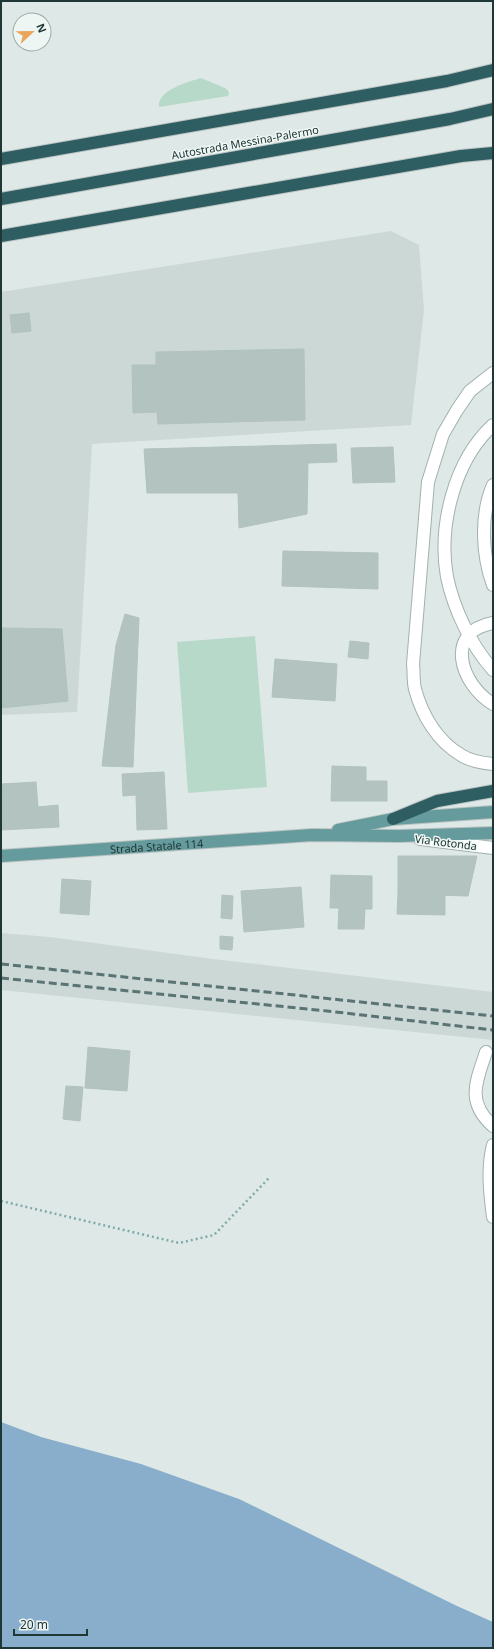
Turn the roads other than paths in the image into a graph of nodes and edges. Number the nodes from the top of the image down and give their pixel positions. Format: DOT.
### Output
graph roads {
  1 [pos="493,70"];
  2 [pos="493,109"];
  3 [pos="493,153"];
  4 [pos="1,159"];
  5 [pos="1,199"];
  6 [pos="1,236"];
  7 [pos="493,373"];
  8 [pos="493,425"];
  9 [pos="493,485"];
  10 [pos="493,585"];
  11 [pos="493,623"];
  12 [pos="469,635"];
  13 [pos="493,670"];
  14 [pos="493,704"];
  15 [pos="493,764"];
  16 [pos="493,791"];
  17 [pos="493,812"];
  18 [pos="393,819"];
  19 [pos="493,833"];
  20 [pos="312,835"];
  21 [pos="399,836"];
  22 [pos="493,848"];
  23 [pos="1,856"];
  24 [pos="486,1052"];
  25 [pos="493,1126"];
  26 [pos="493,1145"];
  27 [pos="491,1194"];
  28 [pos="493,1218"];
  1 -- 4 [label="highway"];
  2 -- 5 [label="highway, Autostrada Messina-Palermo"];
  3 -- 6 [label="highway"];
  7 -- 15 [label="street"];
  8 -- 12 [label="street"];
  9 -- 10 [label="street"];
  11 -- 12 [label="street"];
  12 -- 13 [label="street"];
  12 -- 14 [label="street"];
  16 -- 18 [label="highway"];
  17 -- 18 [label="main road, Strada Statale 114"];
  18 -- 20 [label="main road, Strada Statale 114"];
  19 -- 21 [label="main road, Strada Statale 114"];
  20 -- 21 [label="main road, Strada Statale 114"];
  20 -- 23 [label="main road, Strada Statale 114"];
  21 -- 22 [label="street, Via Rotonda"];
  24 -- 25 [label="street"];
  26 -- 27 [label="street"];
  27 -- 28 [label="street"];
}
